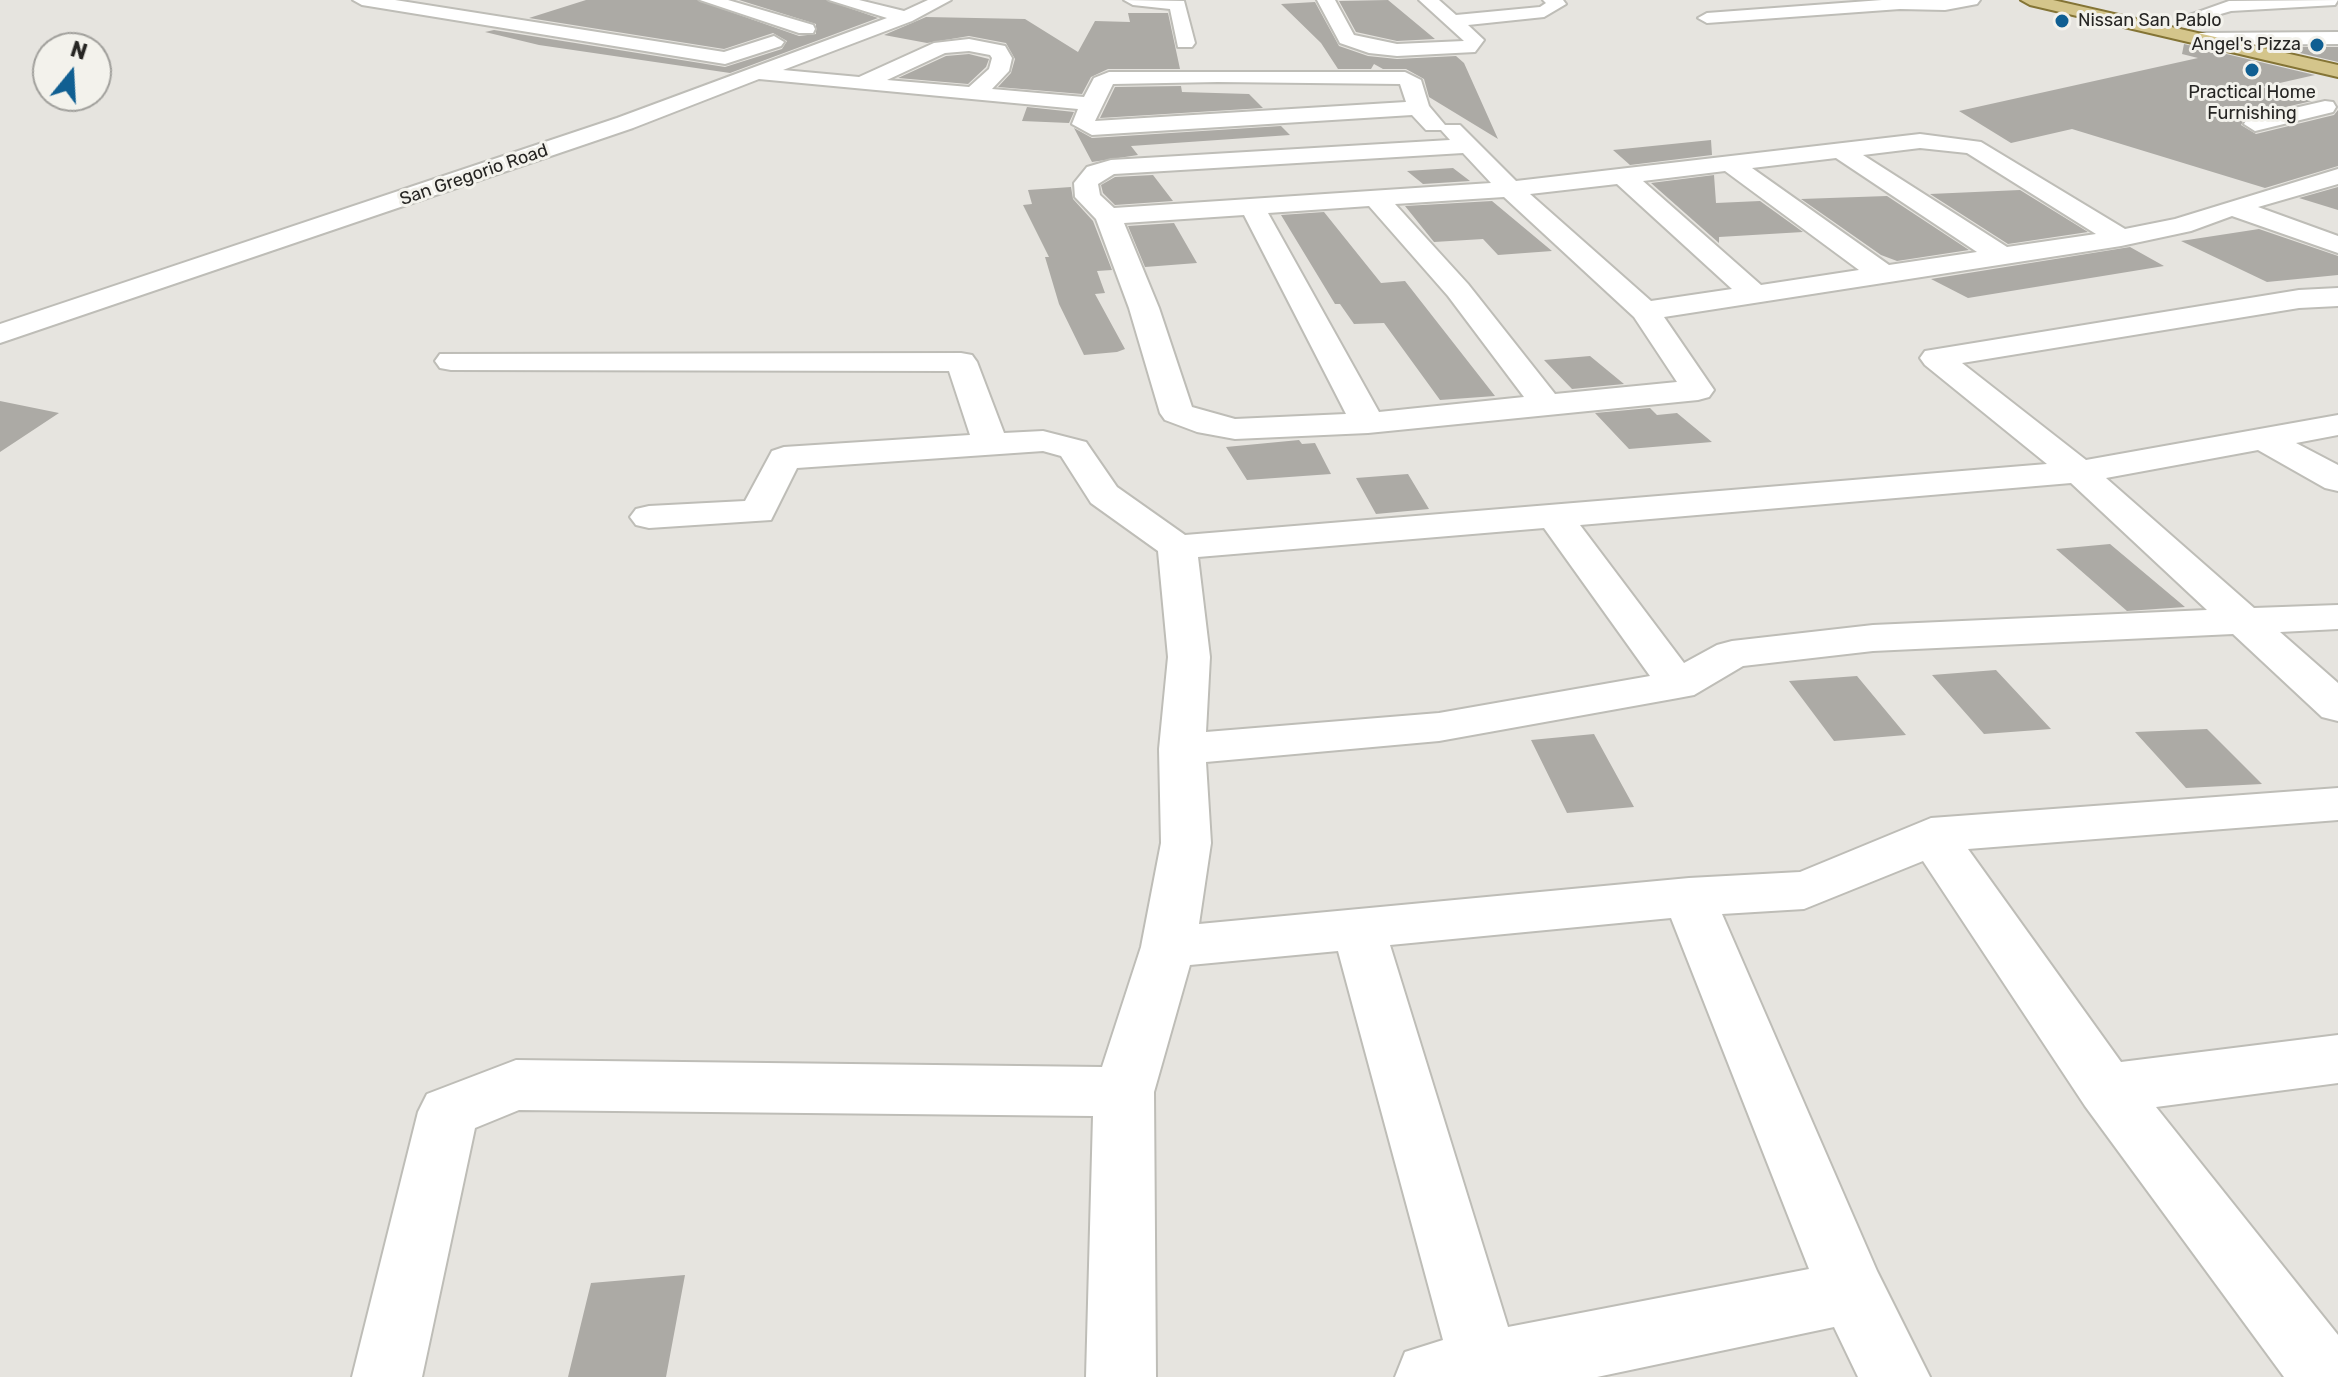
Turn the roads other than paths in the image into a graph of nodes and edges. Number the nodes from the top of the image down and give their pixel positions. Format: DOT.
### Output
graph roads {
  1 [pos="362,0"];
  2 [pos="709,0"];
  3 [pos="838,0"];
  4 [pos="942,0"];
  5 [pos="1133,0"];
  6 [pos="1326,0"];
  7 [pos="1428,0"];
  8 [pos="1552,0"];
  9 [pos="1971,0"];
  10 [pos="2030,0"];
  11 [pos="2335,0"];
  12 [pos="906,17"];
  13 [pos="1707,18"];
  14 [pos="1450,21"];
  15 [pos="2153,28"];
  16 [pos="2199,28"];
  17 [pos="742,31"];
  18 [pos="787,38"];
  19 [pos="2338,38"];
  20 [pos="1185,43"];
  21 [pos="831,44"];
  22 [pos="2338,71"];
  23 [pos="759,74"];
  24 [pos="1218,76"];
  25 [pos="863,83"];
  26 [pos="975,93"];
  27 [pos="1089,104"];
  28 [pos="2325,107"];
  29 [pos="1418,108"];
  30 [pos="1204,120"];
  31 [pos="2255,124"];
  32 [pos="1451,134"];
  33 [pos="1840,150"];
  34 [pos="1728,162"];
  35 [pos="1621,174"];
  36 [pos="2338,176"];
  37 [pos="1510,189"];
  38 [pos="1377,200"];
  39 [pos="1252,206"];
  40 [pos="2232,207"];
  41 [pos="1108,216"];
  42 [pos="2121,238"];
  43 [pos="2338,245"];
  44 [pos="2000,255"];
  45 [pos="1882,273"];
  46 [pos="1753,293"];
  47 [pos="2338,297"];
  48 [pos="1645,311"];
  49 [pos="0,334"];
  50 [pos="451,361"];
  51 [pos="1548,407"];
  52 [pos="1368,423"];
  53 [pos="2338,425"];
  54 [pos="2262,438"];
  55 [pos="990,442"];
  56 [pos="2079,472"];
  57 [pos="2338,480"];
  58 [pos="649,517"];
  59 [pos="1555,517"];
  60 [pos="1177,547"];
  61 [pos="2338,617"];
  62 [pos="2242,621"];
  63 [pos="1678,685"];
  64 [pos="2338,707"];
  65 [pos="1182,749"];
  66 [pos="2338,804"];
  67 [pos="1931,835"];
  68 [pos="1689,897"];
  69 [pos="1358,928"];
  70 [pos="1168,947"];
  71 [pos="2338,1059"];
  72 [pos="2106,1089"];
  73 [pos="1124,1092"];
  74 [pos="1852,1292"];
  75 [pos="1458,1372"];
  76 [pos="387,1377"];
  77 [pos="1121,1377"];
  78 [pos="1895,1377"];
  79 [pos="2327,1377"];
  1 -- 18 [label="street"];
  2 -- 18 [label="street"];
  3 -- 12 [label="street"];
  4 -- 12 [label="street, San Gregorio Road"];
  5 -- 20 [label="street"];
  6 -- 14 [label="street"];
  7 -- 14 [label="street"];
  8 -- 14 [label="street"];
  9 -- 13 [label="street"];
  10 -- 15 [label="main road"];
  11 -- 16 [label="street"];
  12 -- 21 [label="street, San Gregorio Road"];
  15 -- 16 [label="street"];
  15 -- 16 [label="main road"];
  16 -- 19 [label="street"];
  16 -- 22 [label="main road"];
  17 -- 18 [label="street"];
  18 -- 21 [label="street"];
  21 -- 23 [label="street, San Gregorio Road"];
  23 -- 25 [label="street"];
  23 -- 49 [label="street, San Gregorio Road"];
  24 -- 27 [label="street"];
  24 -- 29 [label="street"];
  24 -- 30 [label="street"];
  25 -- 26 [label="street"];
  25 -- 26 [label="street"];
  26 -- 27 [label="street"];
  27 -- 30 [label="street"];
  28 -- 31 [label="street"];
  29 -- 30 [label="street"];
  29 -- 32 [label="street"];
  32 -- 37 [label="street"];
  32 -- 41 [label="street"];
  33 -- 34 [label="street"];
  33 -- 42 [label="street"];
  33 -- 44 [label="street"];
  34 -- 35 [label="street"];
  34 -- 45 [label="street"];
  35 -- 37 [label="street"];
  35 -- 46 [label="street"];
  36 -- 40 [label="street"];
  37 -- 38 [label="street"];
  37 -- 48 [label="street"];
  38 -- 39 [label="street"];
  38 -- 51 [label="street"];
  39 -- 41 [label="street"];
  39 -- 52 [label="street"];
  40 -- 42 [label="street"];
  40 -- 43 [label="street"];
  41 -- 52 [label="street"];
  42 -- 44 [label="street"];
  44 -- 45 [label="street"];
  45 -- 46 [label="street"];
  46 -- 48 [label="street"];
  47 -- 56 [label="street"];
  48 -- 51 [label="street"];
  50 -- 55 [label="street"];
  51 -- 52 [label="street"];
  53 -- 54 [label="street"];
  54 -- 56 [label="street"];
  54 -- 57 [label="street"];
  55 -- 58 [label="street"];
  55 -- 60 [label="street"];
  56 -- 59 [label="street"];
  56 -- 62 [label="street"];
  59 -- 60 [label="street"];
  59 -- 63 [label="street"];
  60 -- 65 [label="street"];
  61 -- 62 [label="street"];
  62 -- 63 [label="street"];
  62 -- 64 [label="street"];
  63 -- 65 [label="street"];
  65 -- 70 [label="street"];
  66 -- 67 [label="street"];
  67 -- 68 [label="street"];
  67 -- 72 [label="street"];
  68 -- 69 [label="street"];
  68 -- 74 [label="street"];
  69 -- 70 [label="street"];
  69 -- 75 [label="street"];
  70 -- 73 [label="street"];
  71 -- 72 [label="street"];
  72 -- 79 [label="street"];
  73 -- 76 [label="street"];
  73 -- 77 [label="street"];
  74 -- 75 [label="street"];
  74 -- 78 [label="street"];
}
